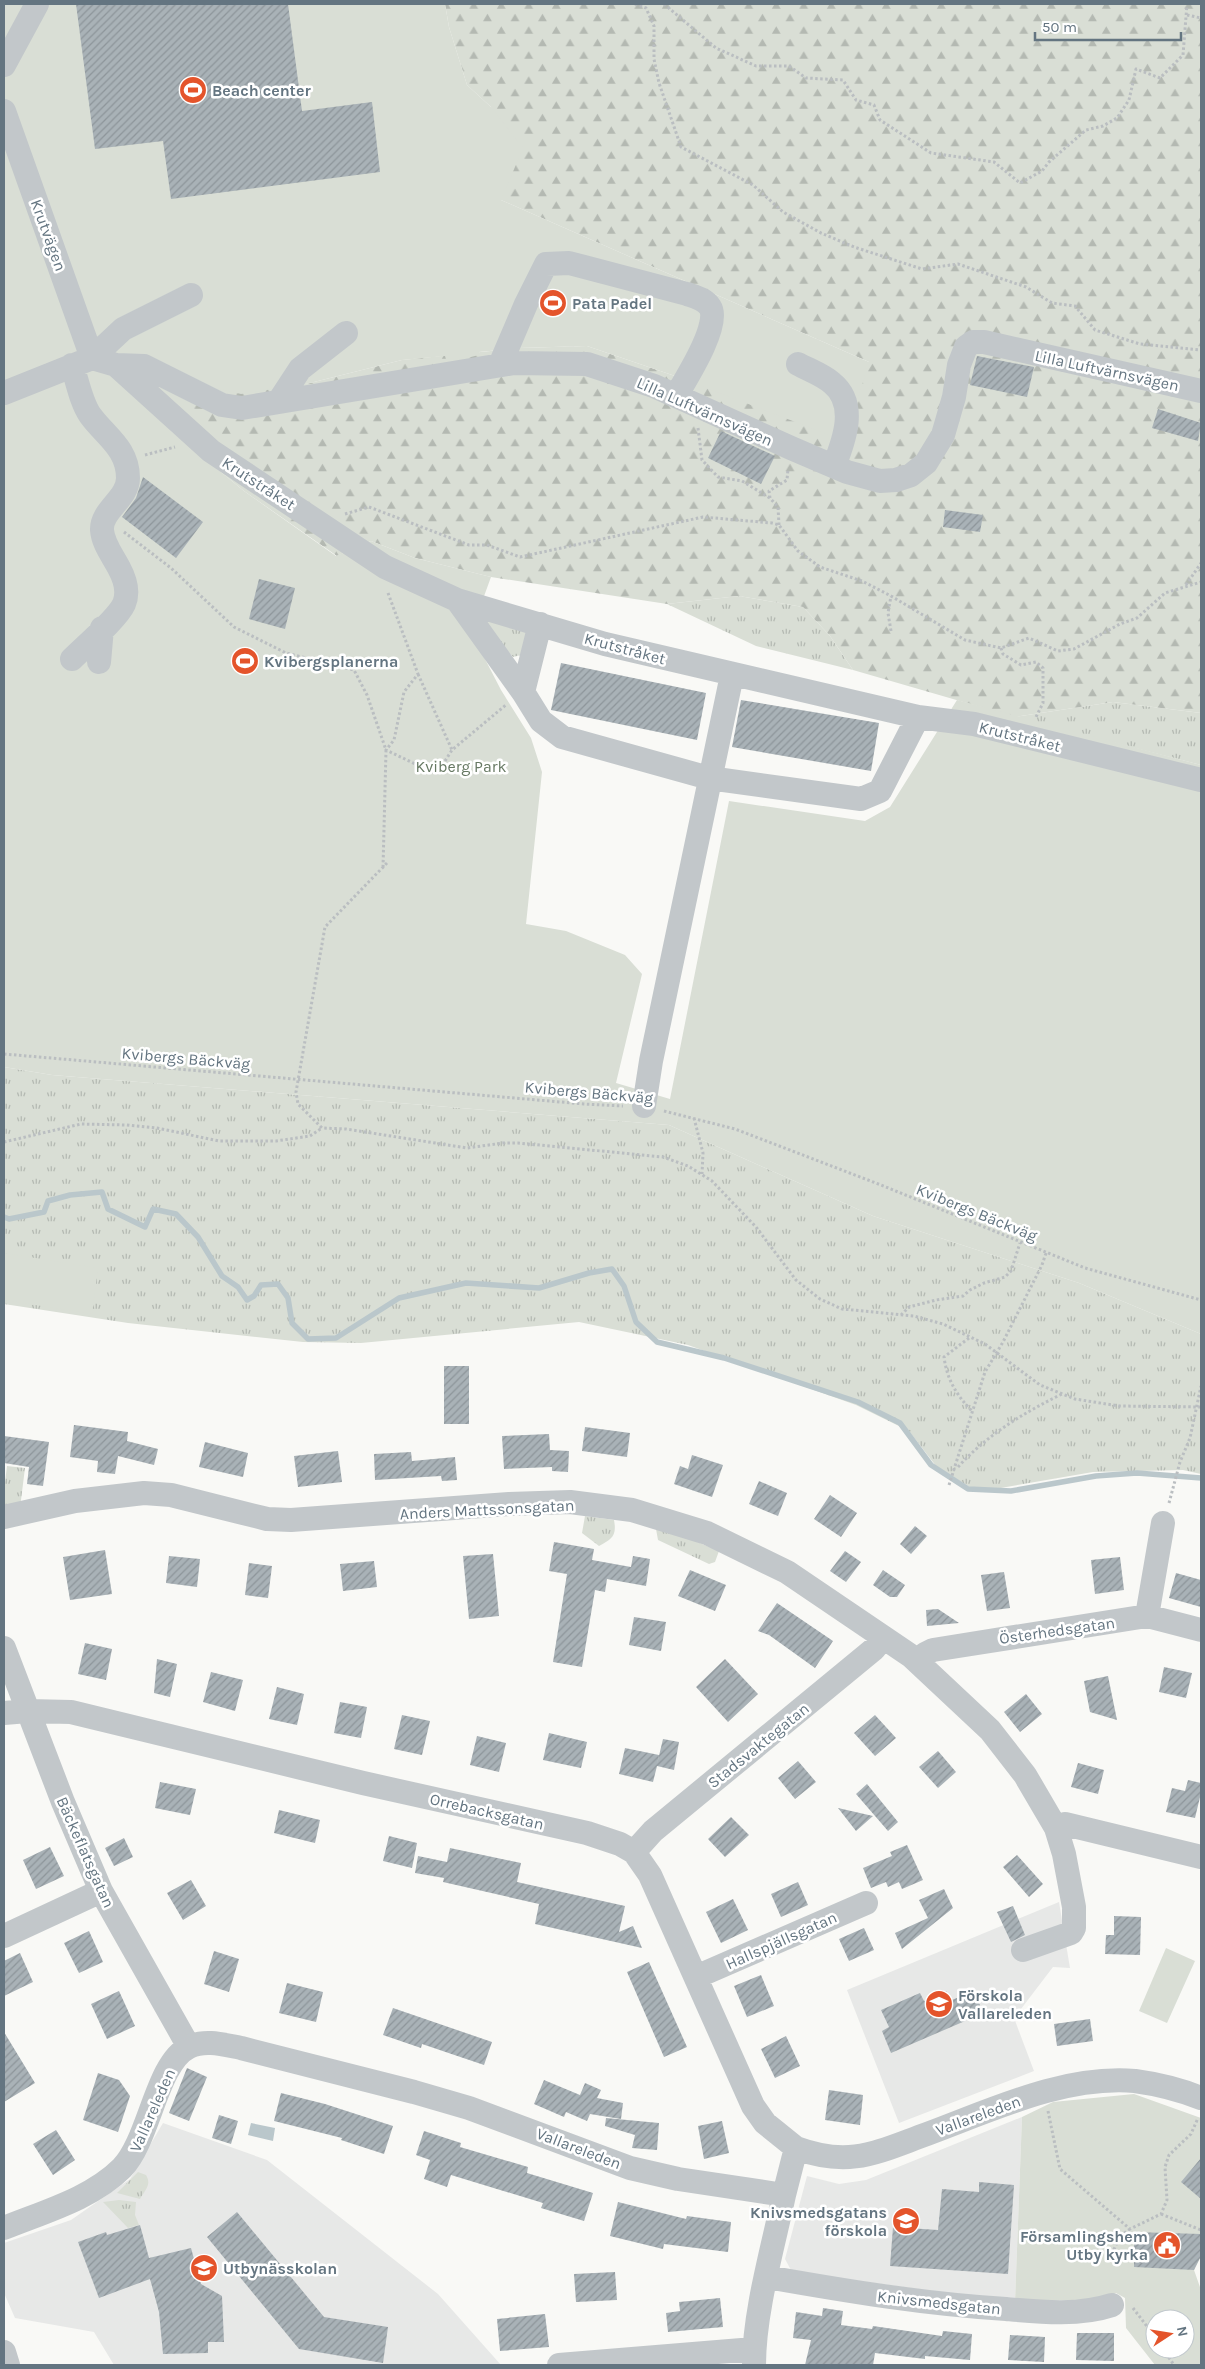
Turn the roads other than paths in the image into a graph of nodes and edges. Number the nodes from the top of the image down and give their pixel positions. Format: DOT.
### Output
graph roads {
  1 [pos="37,4"];
  2 [pos="4,65"];
  3 [pos="4,112"];
  4 [pos="191,295"];
  5 [pos="346,333"];
  6 [pos="82,362"];
  7 [pos="798,364"];
  8 [pos="116,365"];
  9 [pos="500,365"];
  10 [pos="1201,391"];
  11 [pos="4,393"];
  12 [pos="687,400"];
  13 [pos="279,401"];
  14 [pos="840,469"];
  15 [pos="457,600"];
  16 [pos="540,624"];
  17 [pos="102,628"];
  18 [pos="72,659"];
  19 [pos="99,662"];
  20 [pos="732,675"];
  21 [pos="524,692"];
  22 [pos="918,717"];
  23 [pos="709,778"];
  24 [pos="1201,780"];
  25 [pos="644,1106"];
  26 [pos="4,1517"];
  27 [pos="1163,1523"];
  28 [pos="1147,1616"];
  29 [pos="1201,1630"];
  30 [pos="883,1638"];
  31 [pos="4,1648"];
  32 [pos="919,1663"];
  33 [pos="28,1711"];
  34 [pos="4,1713"];
  35 [pos="1056,1828"];
  36 [pos="634,1852"];
  37 [pos="1201,1857"];
  38 [pos="101,1891"];
  39 [pos="866,1903"];
  40 [pos="4,1936"];
  41 [pos="1023,1950"];
  42 [pos="696,1977"];
  43 [pos="189,2047"];
  44 [pos="1201,2098"];
  45 [pos="796,2148"];
  46 [pos="784,2194"];
  47 [pos="4,2228"];
  48 [pos="767,2277"];
  49 [pos="1112,2305"];
  50 [pos="4,2352"];
  51 [pos="754,2357"];
  52 [pos="7,2365"];
  53 [pos="559,2365"];
  1 -- 2 [label="street"];
  3 -- 6 [label="street, Krutvägen"];
  4 -- 6 [label="street"];
  5 -- 13 [label="street"];
  6 -- 8 [label="street, Lilla Luftvärnsvägen"];
  6 -- 11 [label="street"];
  6 -- 17 [label="street, Krutvägen"];
  7 -- 14 [label="street"];
  8 -- 13 [label="street, Lilla Luftvärnsvägen"];
  8 -- 15 [label="street, Krutstråket"];
  9 -- 12 [label="street, Lilla Luftvärnsvägen"];
  9 -- 12 [label="street"];
  9 -- 13 [label="street, Lilla Luftvärnsvägen"];
  10 -- 14 [label="street, Lilla Luftvärnsvägen"];
  12 -- 14 [label="street, Lilla Luftvärnsvägen"];
  15 -- 16 [label="street, Krutstråket"];
  15 -- 21 [label="street"];
  16 -- 20 [label="street, Krutstråket"];
  16 -- 21 [label="street"];
  17 -- 18 [label="street"];
  17 -- 19 [label="street"];
  20 -- 22 [label="street, Krutstråket"];
  20 -- 23 [label="street"];
  21 -- 23 [label="street"];
  22 -- 23 [label="street"];
  22 -- 24 [label="street, Krutstråket"];
  23 -- 25 [label="street"];
  26 -- 30 [label="street, Anders Mattssonsgatan"];
  27 -- 28 [label="street"];
  28 -- 29 [label="street, Österhedsgatan"];
  28 -- 32 [label="street, Österhedsgatan"];
  30 -- 32 [label="street, Anders Mattssonsgatan"];
  30 -- 36 [label="street, Stadsvaktegatan"];
  31 -- 33 [label="street, Bäckeflatsgatan"];
  32 -- 35 [label="street, Anders Mattssonsgatan"];
  33 -- 34 [label="street, Orrebacksgatan"];
  33 -- 36 [label="street, Orrebacksgatan"];
  33 -- 38 [label="street, Bäckeflatsgatan"];
  35 -- 37 [label="street"];
  35 -- 41 [label="street, Anders Mattssonsgatan"];
  36 -- 42 [label="street, Orrebacksgatan"];
  38 -- 40 [label="street"];
  38 -- 43 [label="street, Bäckeflatsgatan"];
  39 -- 42 [label="street, Hallspjällsgatan"];
  42 -- 45 [label="street, Orrebacksgatan"];
  43 -- 46 [label="street, Vallareleden"];
  43 -- 47 [label="street, Vallareleden"];
  44 -- 45 [label="street, Vallareleden"];
  45 -- 46 [label="street"];
  46 -- 48 [label="street"];
  48 -- 49 [label="street, Knivsmedsgatan"];
  48 -- 51 [label="street"];
  50 -- 52 [label="street"];
  51 -- 53 [label="street"];
}
